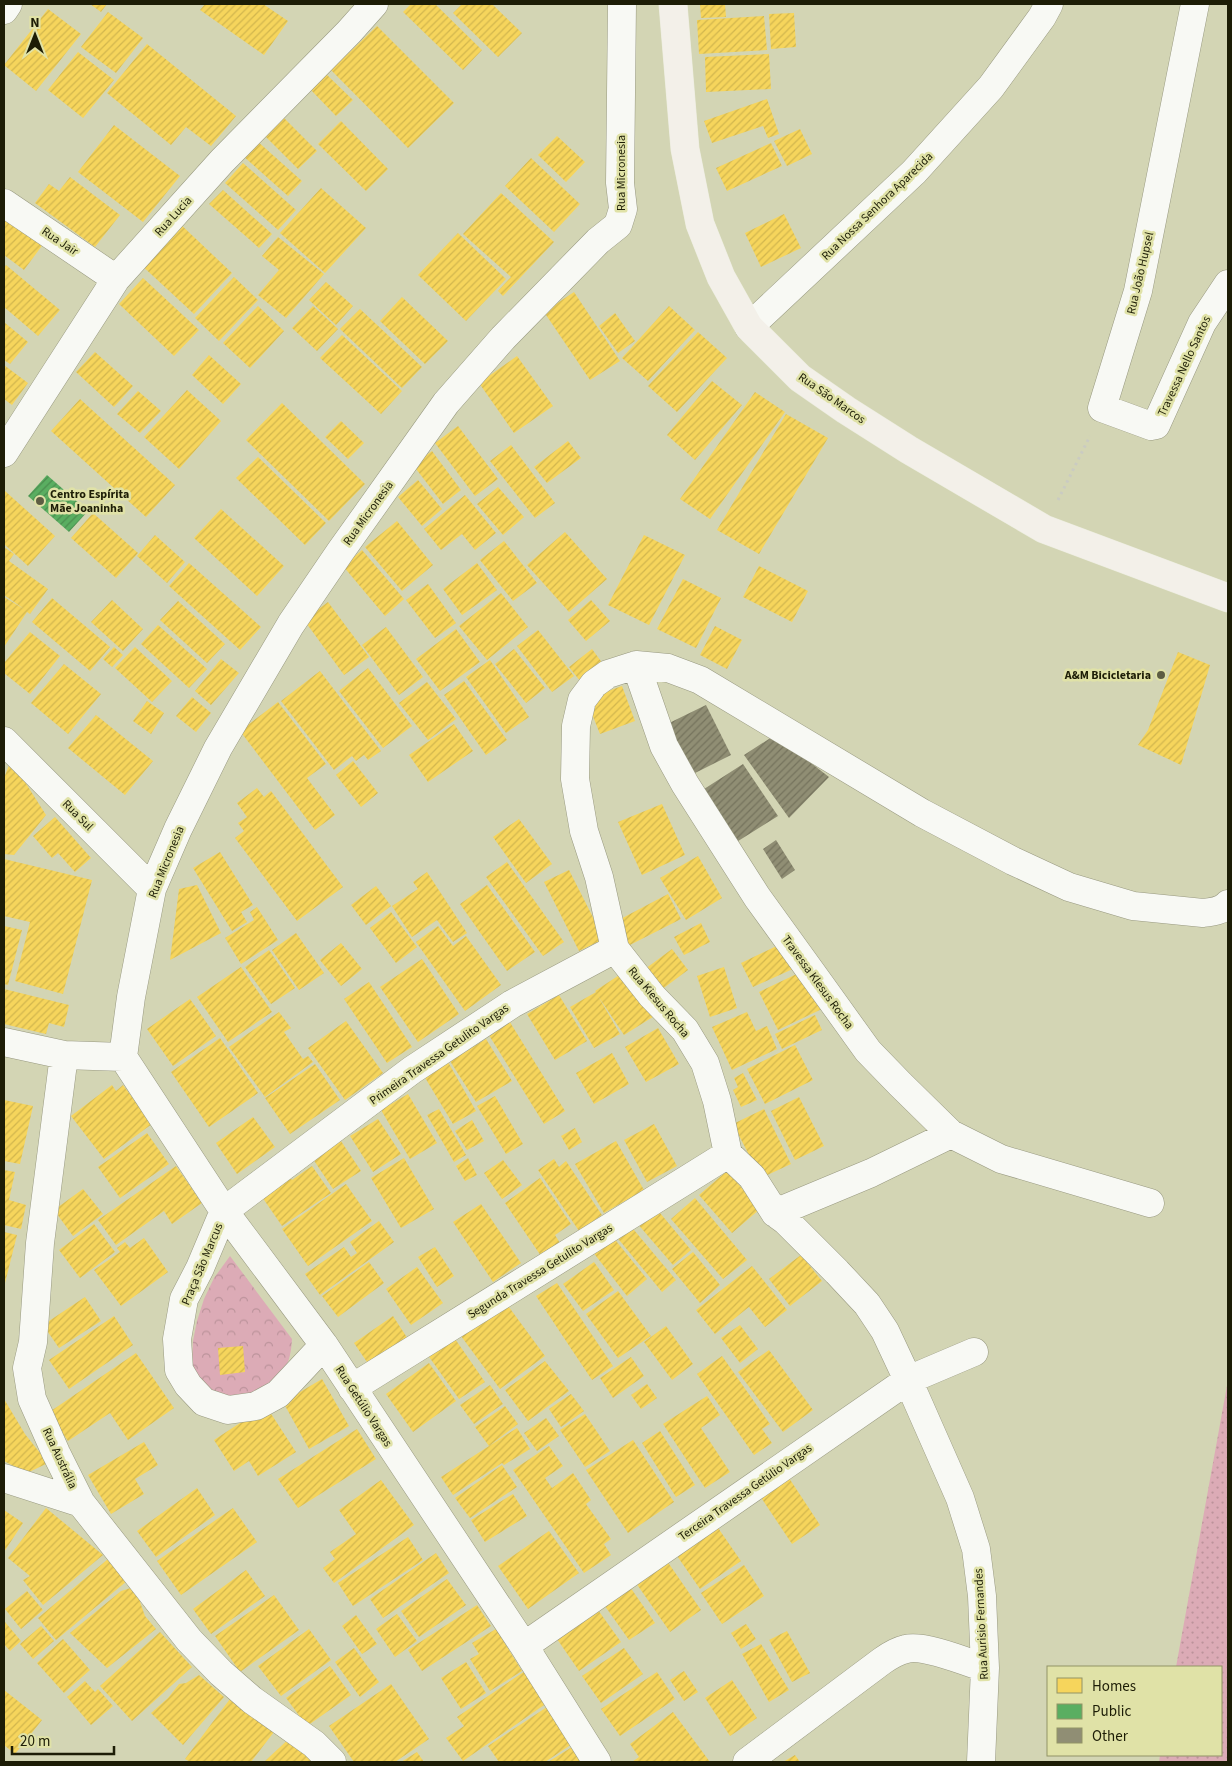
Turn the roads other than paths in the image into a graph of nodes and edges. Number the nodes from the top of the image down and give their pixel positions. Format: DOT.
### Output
graph roads {
  1 [pos="8,4"];
  2 [pos="374,4"];
  3 [pos="622,4"];
  4 [pos="673,4"];
  5 [pos="1049,4"];
  6 [pos="1195,4"];
  7 [pos="4,10"];
  8 [pos="4,203"];
  9 [pos="116,279"];
  10 [pos="1228,284"];
  11 [pos="749,327"];
  12 [pos="1102,408"];
  13 [pos="4,453"];
  14 [pos="1228,598"];
  15 [pos="636,666"];
  16 [pos="4,740"];
  17 [pos="152,889"];
  18 [pos="1216,909"];
  19 [pos="615,949"];
  20 [pos="4,1042"];
  21 [pos="64,1055"];
  22 [pos="123,1057"];
  23 [pos="951,1134"];
  24 [pos="728,1154"];
  25 [pos="1150,1203"];
  26 [pos="224,1211"];
  27 [pos="775,1214"];
  28 [pos="324,1345"];
  29 [pos="974,1352"];
  30 [pos="908,1380"];
  31 [pos="352,1388"];
  32 [pos="4,1478"];
  33 [pos="81,1503"];
  34 [pos="524,1646"];
  35 [pos="985,1668"];
  36 [pos="332,1762"];
  37 [pos="597,1762"];
  38 [pos="747,1762"];
  39 [pos="981,1762"];
  1 -- 7 [label="street"];
  2 -- 9 [label="street, Rua Lucia"];
  3 -- 17 [label="street, Rua Micronesia"];
  4 -- 11 [label="main road, Rua São Marcos"];
  5 -- 11 [label="street, Rua Nossa Senhora Aparecida"];
  6 -- 12 [label="street, Rua João Hupsel"];
  8 -- 9 [label="street, Rua Jair"];
  9 -- 13 [label="street, Rua Lucia"];
  10 -- 12 [label="street, Travessa Nello Santos"];
  11 -- 14 [label="main road, Rua São Marcos"];
  15 -- 18 [label="street"];
  15 -- 19 [label="street, Rua Kiesus Rocha"];
  15 -- 23 [label="street, Travessa Klesus Rocha"];
  16 -- 17 [label="street, Rua Sul"];
  17 -- 22 [label="street, Rua Micronesia"];
  19 -- 24 [label="street, Rua Kiesus Rocha"];
  19 -- 26 [label="street, Primeira Travessa Getulito Vargas"];
  20 -- 21 [label="street"];
  21 -- 22 [label="street"];
  21 -- 33 [label="street, Rua Austrália"];
  22 -- 26 [label="street, Rua Getúlio Vargas"];
  23 -- 25 [label="street, Travessa Klesus Rocha"];
  23 -- 27 [label="street"];
  24 -- 27 [label="street"];
  24 -- 31 [label="street, Segunda Travessa Getulito Vargas"];
  26 -- 28 [label="street, Rua Getúlio Vargas"];
  26 -- 28 [label="street, Praça São Marcus"];
  27 -- 30 [label="street"];
  28 -- 31 [label="street, Rua Getúlio Vargas"];
  29 -- 30 [label="street, Terceira Travessa Getúlio Vargas"];
  30 -- 34 [label="street, Terceira Travessa Getúlio Vargas"];
  30 -- 35 [label="street, Rua Aurisio Fernandes"];
  31 -- 34 [label="street, Rua Getúlio Vargas"];
  32 -- 33 [label="street"];
  33 -- 36 [label="street, Rua Austrália"];
  34 -- 37 [label="street, Rua Getúlio Vargas"];
  35 -- 38 [label="street"];
  35 -- 39 [label="street, Rua Aurisio Fernandes"];
}
